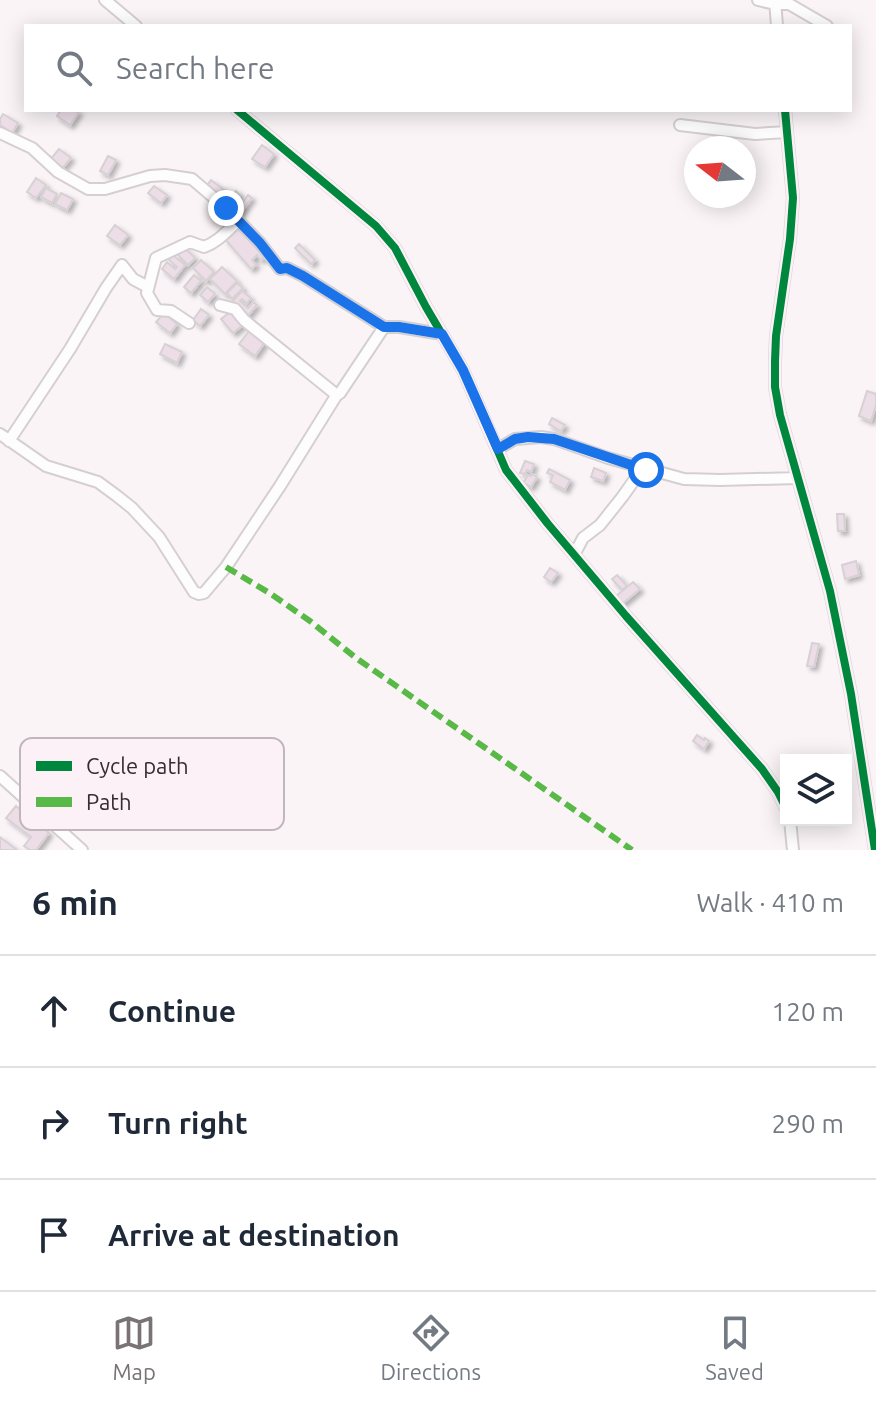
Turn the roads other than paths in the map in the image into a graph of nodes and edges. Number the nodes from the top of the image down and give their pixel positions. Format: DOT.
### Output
graph roads {
  1 [pos="105,0"];
  2 [pos="758,0"];
  3 [pos="775,2"];
  4 [pos="134,24"];
  5 [pos="777,24"];
  6 [pos="824,24"];
  7 [pos="239,112"];
  8 [pos="786,112"];
  9 [pos="680,125"];
  10 [pos="787,132"];
  11 [pos="0,133"];
  12 [pos="238,221"];
  13 [pos="148,287"];
  14 [pos="220,305"];
  15 [pos="189,323"];
  16 [pos="384,327"];
  17 [pos="442,334"];
  18 [pos="336,396"];
  19 [pos="5,438"];
  20 [pos="498,449"];
  21 [pos="642,469"];
  22 [pos="798,478"];
  23 [pos="574,555"];
  24 [pos="0,776"];
  25 [pos="20,794"];
  26 [pos="780,796"];
  27 [pos="791,826"];
  28 [pos="60,830"];
  29 [pos="82,850"];
  30 [pos="793,850"];
  31 [pos="875,850"];
  1 -- 4 [label="street"];
  2 -- 3 [label="street"];
  3 -- 5 [label="street"];
  3 -- 6 [label="street"];
  7 -- 17 [label="street"];
  8 -- 10 [label="street"];
  9 -- 10 [label="street"];
  10 -- 22 [label="street"];
  11 -- 12 [label="street"];
  12 -- 13 [label="street"];
  12 -- 16 [label="street"];
  13 -- 15 [label="street"];
  13 -- 19 [label="street"];
  14 -- 18 [label="street"];
  16 -- 17 [label="street"];
  16 -- 18 [label="street"];
  17 -- 20 [label="street"];
  18 -- 19 [label="street"];
  20 -- 21 [label="street"];
  20 -- 23 [label="street"];
  21 -- 22 [label="street"];
  21 -- 23 [label="street"];
  22 -- 31 [label="street"];
  23 -- 26 [label="street"];
  24 -- 25 [label="street"];
  27 -- 30 [label="street"];
  28 -- 29 [label="street"];
}
